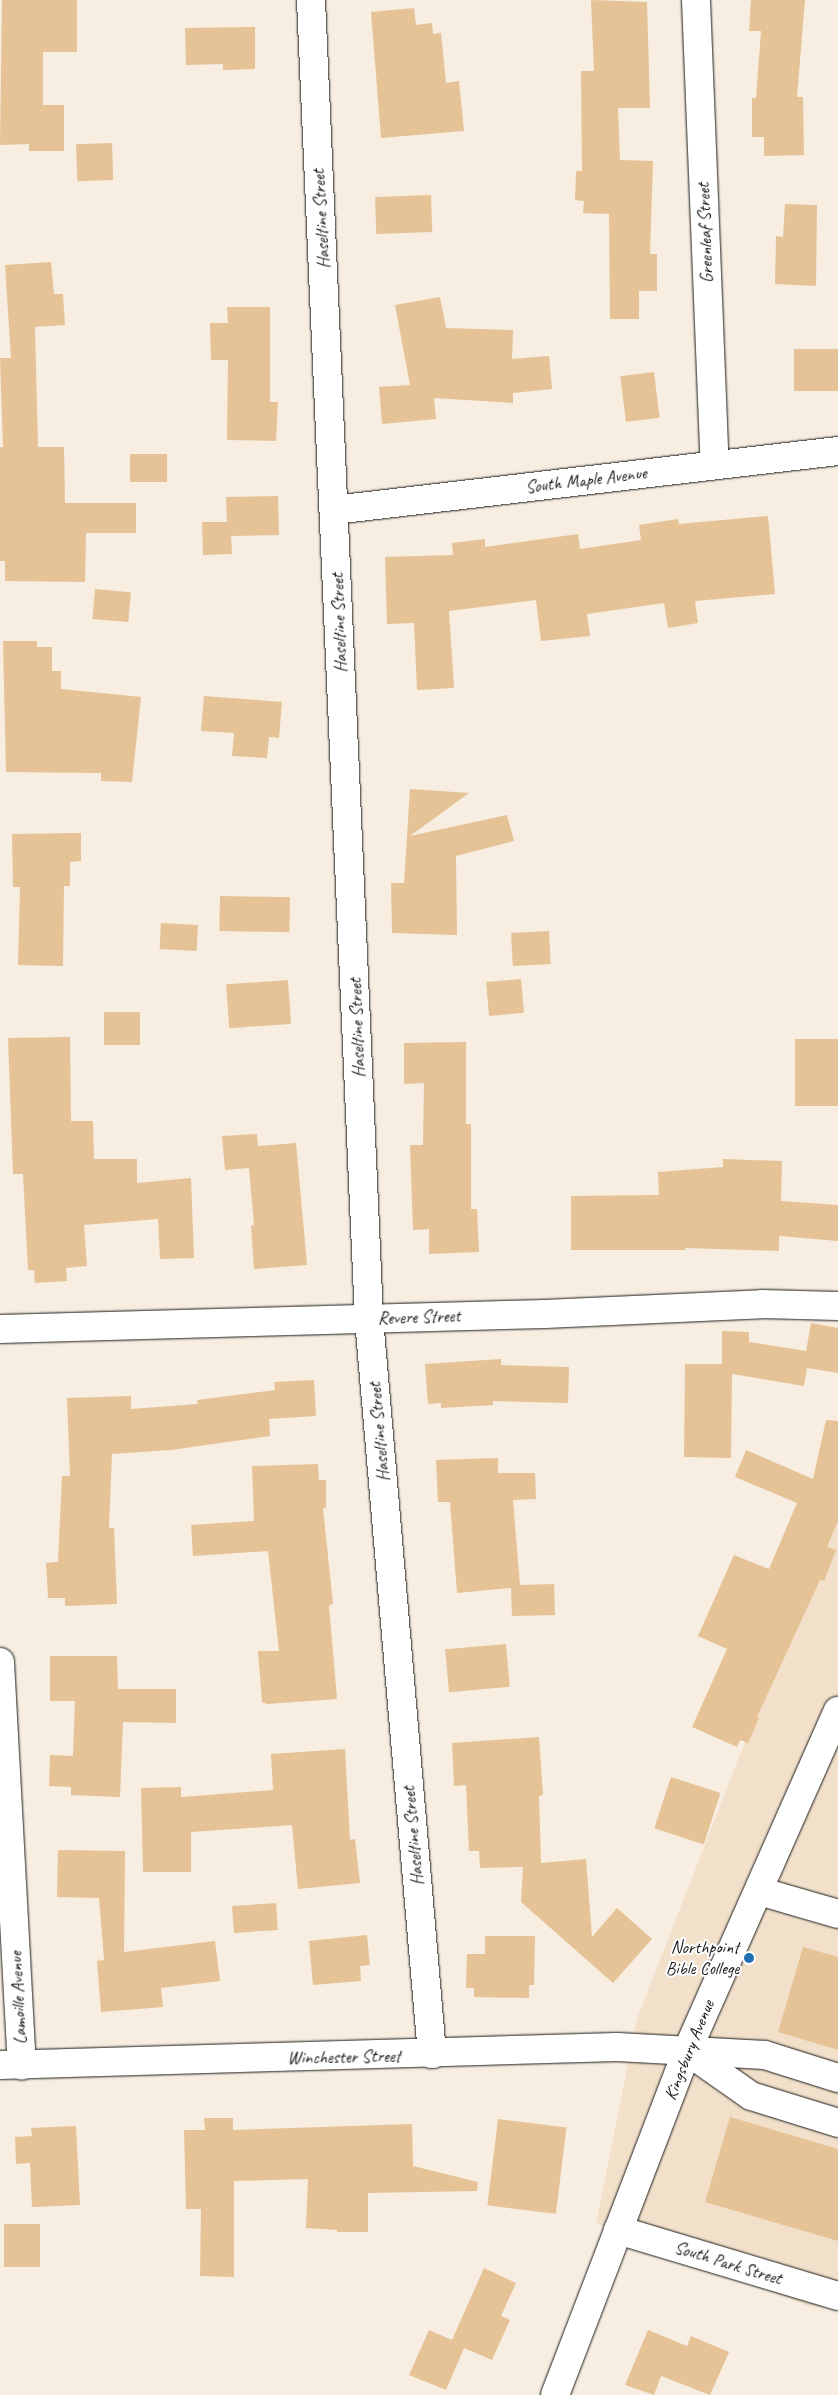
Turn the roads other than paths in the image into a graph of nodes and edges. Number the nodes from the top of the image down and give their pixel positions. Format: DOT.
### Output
graph roads {
  1 [pos="311,0"];
  2 [pos="696,0"];
  3 [pos="838,451"];
  4 [pos="715,466"];
  5 [pos="334,510"];
  6 [pos="838,1306"];
  7 [pos="369,1319"];
  8 [pos="0,1329"];
  9 [pos="0,1662"];
  10 [pos="838,1712"];
  11 [pos="758,1891"];
  12 [pos="838,1914"];
  13 [pos="687,2051"];
  14 [pos="432,2054"];
  15 [pos="11,2065"];
  16 [pos="838,2078"];
  17 [pos="838,2123"];
  18 [pos="618,2230"];
  19 [pos="838,2296"];
  20 [pos="555,2395"];
  1 -- 5 [label="street, Haseltine Street"];
  2 -- 4 [label="street, Greenleaf Street"];
  3 -- 4 [label="street, South Maple Avenue"];
  4 -- 5 [label="street, South Maple Avenue"];
  5 -- 7 [label="street, Haseltine Street"];
  6 -- 7 [label="street, Revere Street"];
  7 -- 8 [label="street, Revere Street"];
  7 -- 14 [label="street, Haseltine Street"];
  9 -- 15 [label="street, Lamoille Avenue"];
  10 -- 11 [label="street, Kingsbury Avenue"];
  11 -- 12 [label="street"];
  11 -- 13 [label="street, Kingsbury Avenue"];
  13 -- 14 [label="street, Winchester Street"];
  13 -- 16 [label="street, Winchester Street"];
  13 -- 17 [label="street"];
  13 -- 18 [label="street, Kingsbury Avenue"];
  14 -- 15 [label="street, Winchester Street"];
  18 -- 19 [label="street, South Park Street"];
  18 -- 20 [label="street, Kingsbury Avenue"];
}
